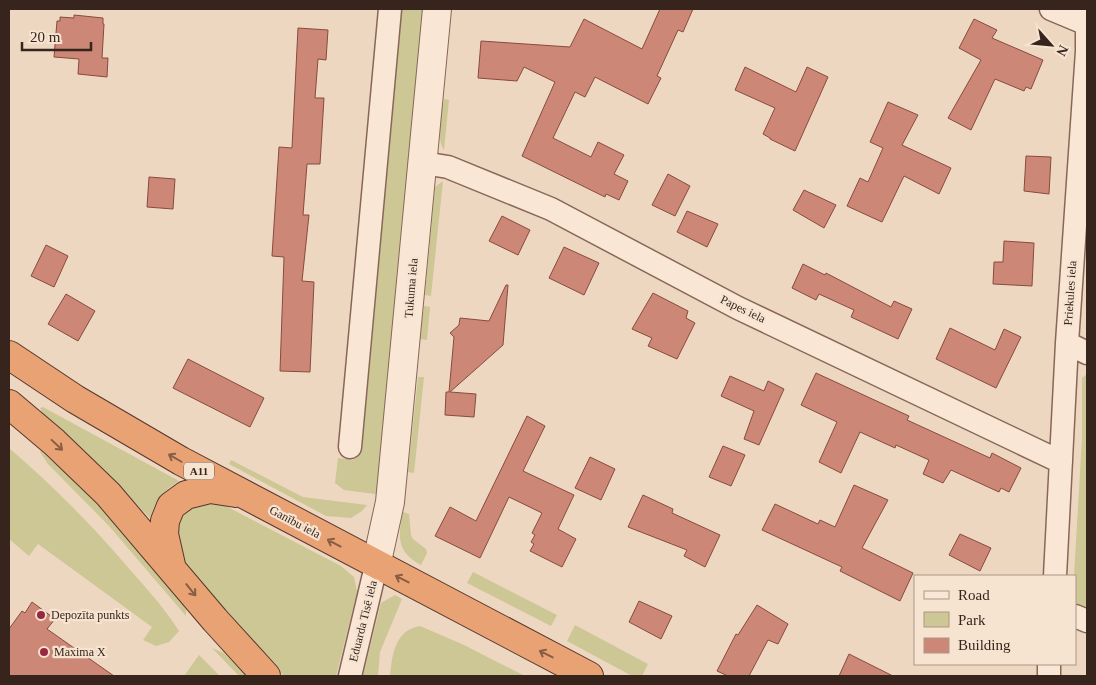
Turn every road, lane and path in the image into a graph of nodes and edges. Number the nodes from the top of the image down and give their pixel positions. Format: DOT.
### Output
graph roads {
  1 [pos="390,9"];
  2 [pos="437,9"];
  3 [pos="1052,9"];
  4 [pos="1087,10"];
  5 [pos="1087,24"];
  6 [pos="423,163"];
  7 [pos="1067,343"];
  8 [pos="1087,353"];
  9 [pos="15,364"];
  10 [pos="13,409"];
  11 [pos="350,447"];
  12 [pos="1061,462"];
  13 [pos="242,494"];
  14 [pos="171,566"];
  15 [pos="376,566"];
  16 [pos="1054,575"];
  17 [pos="266,676"];
  18 [pos="350,676"];
  19 [pos="590,676"];
  1 -- 11 [label="street"];
  2 -- 6 [label="street, Tukuma iela"];
  3 -- 5 [label="street"];
  4 -- 5 [label="street, Priekules iela"];
  5 -- 7 [label="street, Priekules iela"];
  6 -- 12 [label="street, Papes iela"];
  6 -- 15 [label="street, Tukuma iela"];
  7 -- 8 [label="street"];
  7 -- 12 [label="street, Priekules iela"];
  13 -- 9 [label="highway, Ganību iela / A11, one-way"];
  10 -- 14 [label="highway, one-way"];
  12 -- 16 [label="street, Priekules iela"];
  13 -- 14 [label="highway"];
  15 -- 13 [label="highway, Ganību iela / A11, one-way"];
  14 -- 17 [label="highway, one-way"];
  15 -- 18 [label="street, Eduarda Tisē iela"];
  19 -- 15 [label="highway, Ganību iela / A11, one-way"];
}
